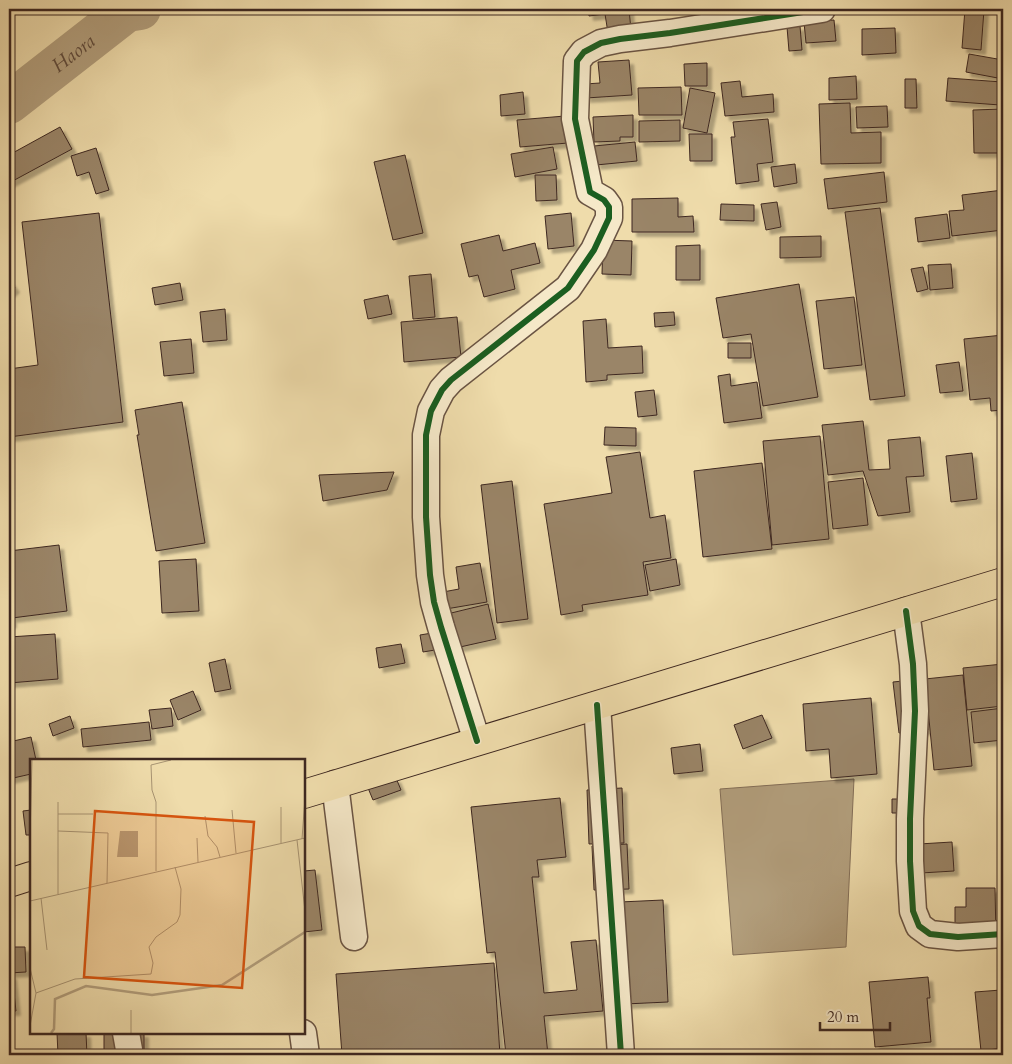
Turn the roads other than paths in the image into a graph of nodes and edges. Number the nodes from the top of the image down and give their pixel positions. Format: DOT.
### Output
graph roads {
  1 [pos="822,9"];
  2 [pos="1003,582"];
  3 [pos="906,612"];
  4 [pos="597,705"];
  5 [pos="478,741"];
  6 [pos="335,784"];
  7 [pos="305,794"];
  8 [pos="30,876"];
  9 [pos="9,883"];
  10 [pos="1003,934"];
  11 [pos="354,937"];
  12 [pos="126,1034"];
  13 [pos="303,1034"];
  14 [pos="130,1055"];
  15 [pos="306,1055"];
  16 [pos="621,1055"];
  1 -- 5 [label="street"];
  2 -- 3 [label="main road"];
  3 -- 4 [label="main road"];
  3 -- 10 [label="street"];
  4 -- 5 [label="main road"];
  4 -- 16 [label="street"];
  5 -- 6 [label="main road"];
  6 -- 7 [label="main road"];
  6 -- 11 [label="street"];
  8 -- 9 [label="main road"];
  12 -- 14 [label="street"];
  13 -- 15 [label="street"];
}
